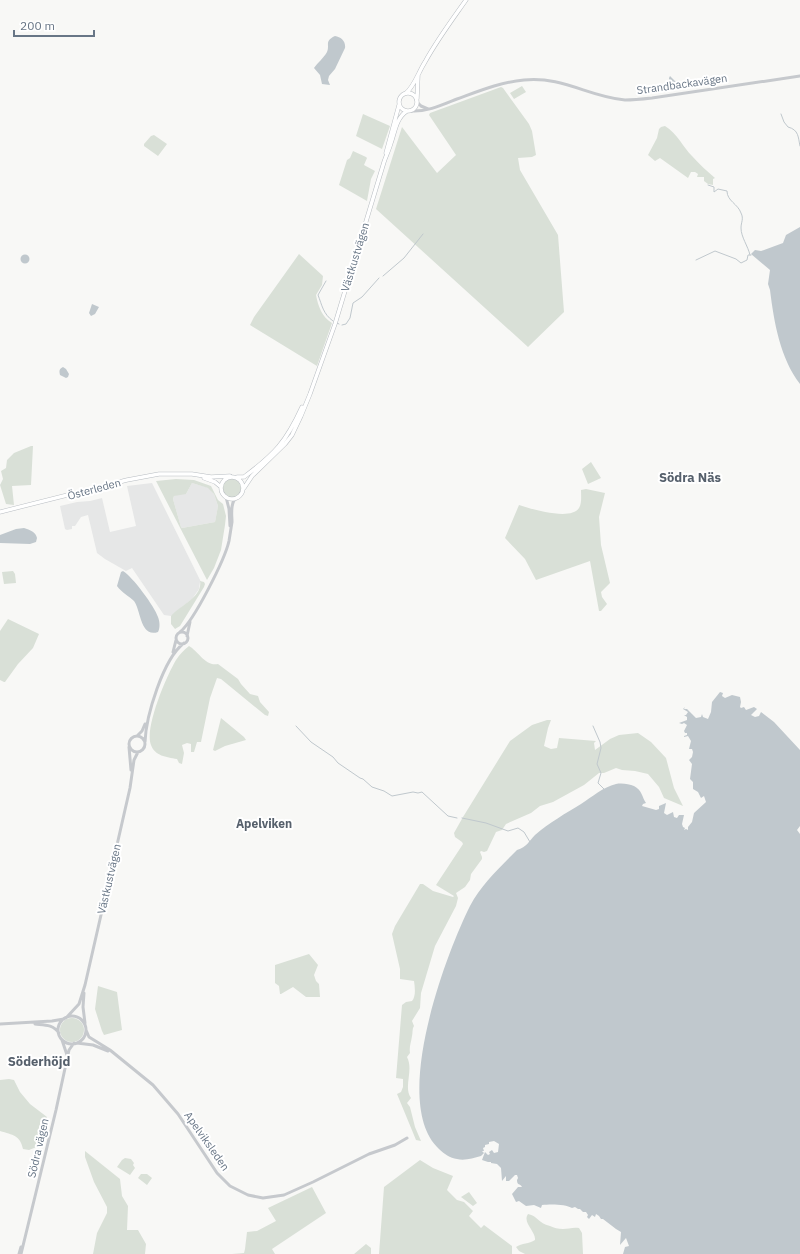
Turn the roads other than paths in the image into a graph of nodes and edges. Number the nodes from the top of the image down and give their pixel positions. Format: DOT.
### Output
graph roads {
  1 [pos="466,0"];
  2 [pos="419,73"];
  3 [pos="800,76"];
  4 [pos="406,93"];
  5 [pos="417,101"];
  6 [pos="399,104"];
  7 [pos="430,109"];
  8 [pos="409,111"];
  9 [pos="386,156"];
  10 [pos="323,358"];
  11 [pos="189,474"];
  12 [pos="230,476"];
  13 [pos="237,477"];
  14 [pos="221,487"];
  15 [pos="244,488"];
  16 [pos="226,497"];
  17 [pos="235,499"];
  18 [pos="0,512"];
  19 [pos="230,536"];
  20 [pos="191,619"];
  21 [pos="180,632"];
  22 [pos="187,636"];
  23 [pos="176,639"];
  24 [pos="184,643"];
  25 [pos="172,658"];
  26 [pos="147,721"];
  27 [pos="137,736"];
  28 [pos="145,742"];
  29 [pos="129,747"];
  30 [pos="138,752"];
  31 [pos="132,773"];
  32 [pos="85,985"];
  33 [pos="65,1018"];
  34 [pos="23,1023"];
  35 [pos="0,1024"];
  36 [pos="85,1024"];
  37 [pos="86,1030"];
  38 [pos="60,1035"];
  39 [pos="75,1043"];
  40 [pos="117,1056"];
  41 [pos="66,1063"];
  42 [pos="407,1138"];
  43 [pos="20,1254"];
  1 -- 2 [label="main road, Västkustvägen"];
  2 -- 4 [label="main road, Västkustvägen"];
  2 -- 5 [label="main road, Västkustvägen"];
  3 -- 7 [label="street, Strandbackavägen"];
  4 -- 5 [label="main road"];
  4 -- 6 [label="main road, Västkustvägen"];
  5 -- 7 [label="street"];
  5 -- 8 [label="main road, Västkustvägen"];
  6 -- 8 [label="main road"];
  6 -- 9 [label="main road, Västkustvägen"];
  7 -- 8 [label="street, Strandbackavägen"];
  8 -- 9 [label="main road, Västkustvägen"];
  9 -- 10 [label="main road, Västkustvägen"];
  10 -- 13 [label="main road, Västkustvägen"];
  10 -- 15 [label="main road, Västkustvägen"];
  11 -- 12 [label="main road, Österleden"];
  11 -- 14 [label="main road, Österleden"];
  11 -- 18 [label="main road, Österleden"];
  12 -- 13 [label="main road"];
  12 -- 14 [label="main road"];
  13 -- 15 [label="main road"];
  14 -- 16 [label="main road"];
  15 -- 17 [label="main road"];
  16 -- 17 [label="main road"];
  16 -- 19 [label="street"];
  17 -- 19 [label="street"];
  19 -- 20 [label="street"];
  20 -- 21 [label="street"];
  20 -- 22 [label="street"];
  21 -- 22 [label="street"];
  21 -- 23 [label="street"];
  22 -- 24 [label="street"];
  23 -- 24 [label="street"];
  23 -- 25 [label="street"];
  24 -- 25 [label="street"];
  25 -- 26 [label="street"];
  26 -- 27 [label="street"];
  26 -- 28 [label="street"];
  27 -- 28 [label="street"];
  27 -- 29 [label="street"];
  28 -- 30 [label="street"];
  29 -- 30 [label="street"];
  29 -- 31 [label="street, Västkustvägen"];
  30 -- 31 [label="street, Västkustvägen"];
  31 -- 32 [label="street, Västkustvägen"];
  32 -- 33 [label="street, Västkustvägen"];
  32 -- 36 [label="street, Västkustvägen"];
  33 -- 34 [label="street"];
  33 -- 36 [label="street"];
  33 -- 38 [label="street"];
  34 -- 35 [label="street"];
  34 -- 38 [label="street"];
  36 -- 37 [label="street"];
  37 -- 39 [label="street"];
  37 -- 40 [label="street, Apelviksleden"];
  38 -- 39 [label="street"];
  38 -- 41 [label="street, Södra vägen"];
  39 -- 40 [label="street, Apelviksleden"];
  39 -- 41 [label="street, Södra vägen"];
  40 -- 42 [label="street, Apelviksleden"];
  41 -- 43 [label="street, Södra vägen"];
}
